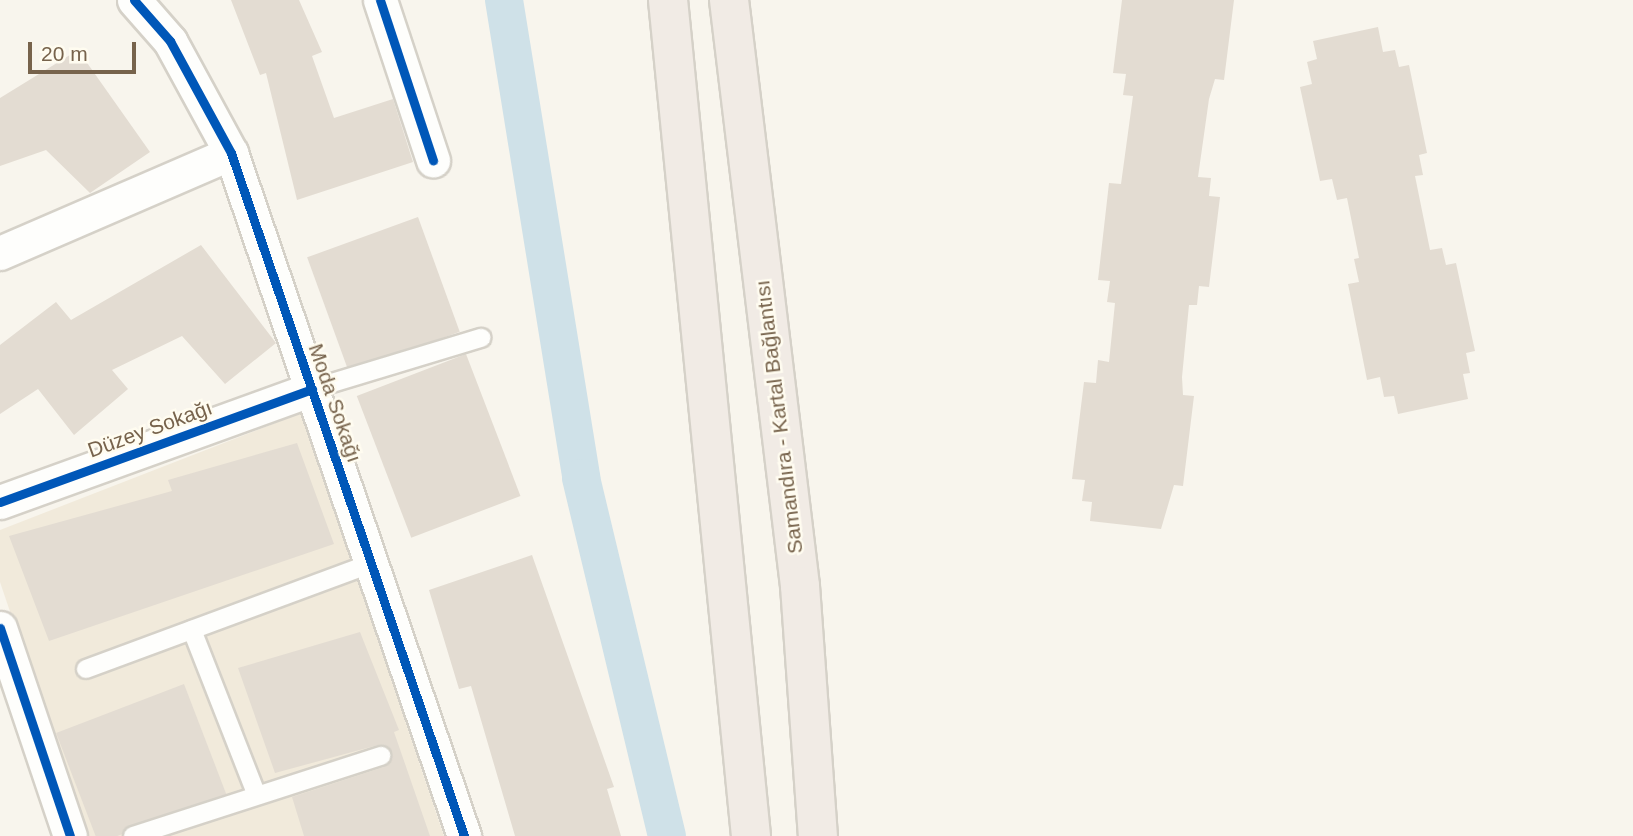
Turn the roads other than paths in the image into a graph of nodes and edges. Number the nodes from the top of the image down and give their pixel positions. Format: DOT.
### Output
graph roads {
  1 [pos="134,0"];
  2 [pos="380,0"];
  3 [pos="668,0"];
  4 [pos="729,0"];
  5 [pos="231,153"];
  6 [pos="433,160"];
  7 [pos="0,253"];
  8 [pos="481,338"];
  9 [pos="312,389"];
  10 [pos="0,502"];
  11 [pos="372,563"];
  12 [pos="0,628"];
  13 [pos="192,629"];
  14 [pos="86,669"];
  15 [pos="382,756"];
  16 [pos="256,793"];
  17 [pos="70,836"];
  18 [pos="133,836"];
  19 [pos="464,836"];
  20 [pos="751,836"];
  21 [pos="818,836"];
  1 -- 5 [label="street, Moda Sokağı"];
  2 -- 6 [label="street"];
  3 -- 20 [label="highway"];
  4 -- 21 [label="highway, Samandıra - Kartal Bağlantısı"];
  5 -- 7 [label="street"];
  5 -- 9 [label="street, Moda Sokağı"];
  8 -- 9 [label="lane"];
  9 -- 10 [label="street, Düzey Sokağı"];
  9 -- 11 [label="street, Moda Sokağı"];
  11 -- 13 [label="lane"];
  11 -- 19 [label="street, Moda Sokağı"];
  12 -- 17 [label="street"];
  13 -- 14 [label="lane"];
  13 -- 16 [label="lane"];
  15 -- 16 [label="lane"];
  16 -- 18 [label="lane"];
}
